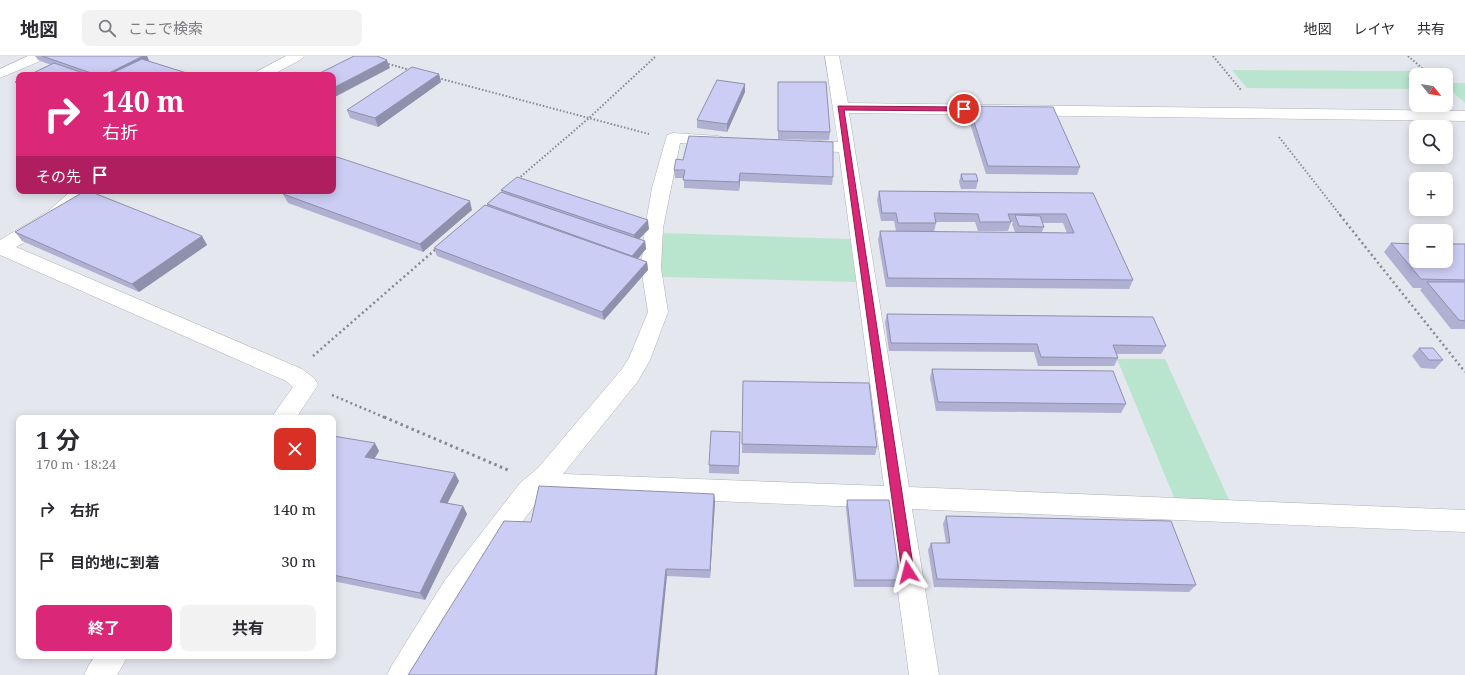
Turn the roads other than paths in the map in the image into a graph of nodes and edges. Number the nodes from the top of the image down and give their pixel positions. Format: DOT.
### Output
graph roads {
  1 [pos="40,56"];
  2 [pos="297,56"];
  3 [pos="832,56"];
  4 [pos="267,72"];
  5 [pos="0,74"];
  6 [pos="841,108"];
  7 [pos="1465,116"];
  8 [pos="736,142"];
  9 [pos="784,144"];
  10 [pos="847,147"];
  11 [pos="79,194"];
  12 [pos="0,248"];
  13 [pos="284,415"];
  14 [pos="537,483"];
  15 [pos="896,498"];
  16 [pos="1465,521"];
  17 [pos="111,659"];
  18 [pos="99,675"];
  19 [pos="402,675"];
  20 [pos="924,675"];
  1 -- 5 [label="street"];
  2 -- 4 [label="street"];
  3 -- 6 [label="street"];
  6 -- 7 [label="street"];
  6 -- 10 [label="street"];
  8 -- 14 [label="street"];
  9 -- 10 [label="street"];
  10 -- 15 [label="street"];
  11 -- 12 [label="street"];
  12 -- 13 [label="street"];
  14 -- 15 [label="street"];
  14 -- 19 [label="street"];
  15 -- 16 [label="street"];
  15 -- 20 [label="street"];
  17 -- 18 [label="street"];
}
